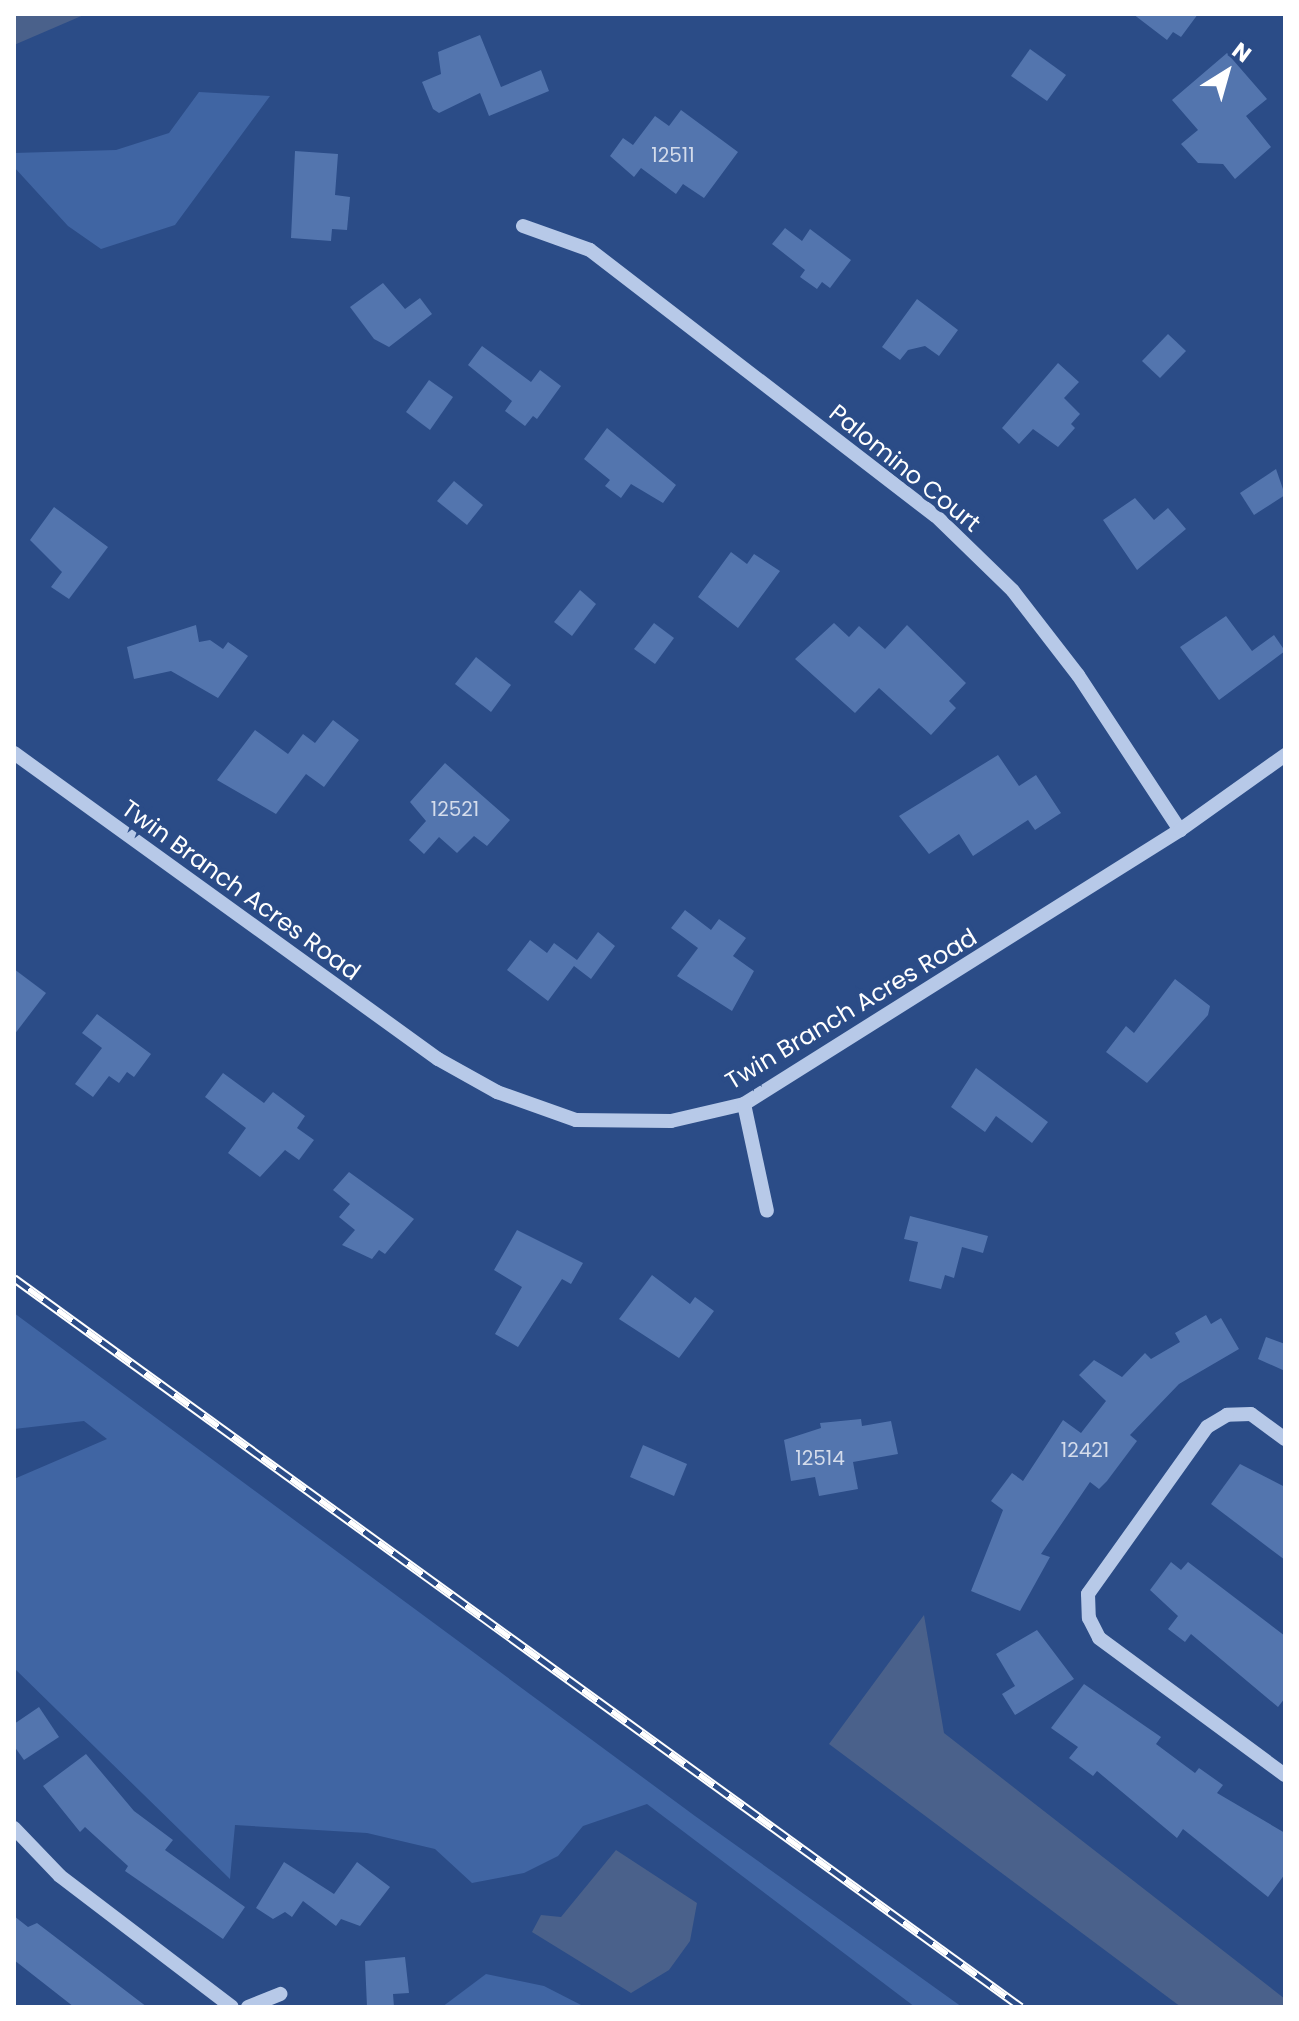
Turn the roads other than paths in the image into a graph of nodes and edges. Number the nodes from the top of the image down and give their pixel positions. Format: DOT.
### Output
graph roads {
  1 [pos="523,226"];
  2 [pos="14,753"];
  3 [pos="1285,755"];
  4 [pos="1180,830"];
  5 [pos="744,1104"];
  6 [pos="767,1211"];
  7 [pos="1285,1439"];
  8 [pos="1285,1775"];
  9 [pos="14,1828"];
  10 [pos="19,1847"];
  11 [pos="281,1994"];
  12 [pos="232,2007"];
  13 [pos="248,2007"];
  1 -- 4 [label="street, Palomino Court"];
  2 -- 5 [label="street, Twin Branch Acres Road"];
  3 -- 4 [label="street, Twin Branch Acres Road"];
  4 -- 5 [label="street, Twin Branch Acres Road"];
  5 -- 6 [label="street"];
  7 -- 8 [label="street"];
  9 -- 10 [label="street"];
  10 -- 12 [label="street"];
  11 -- 13 [label="street"];
}
